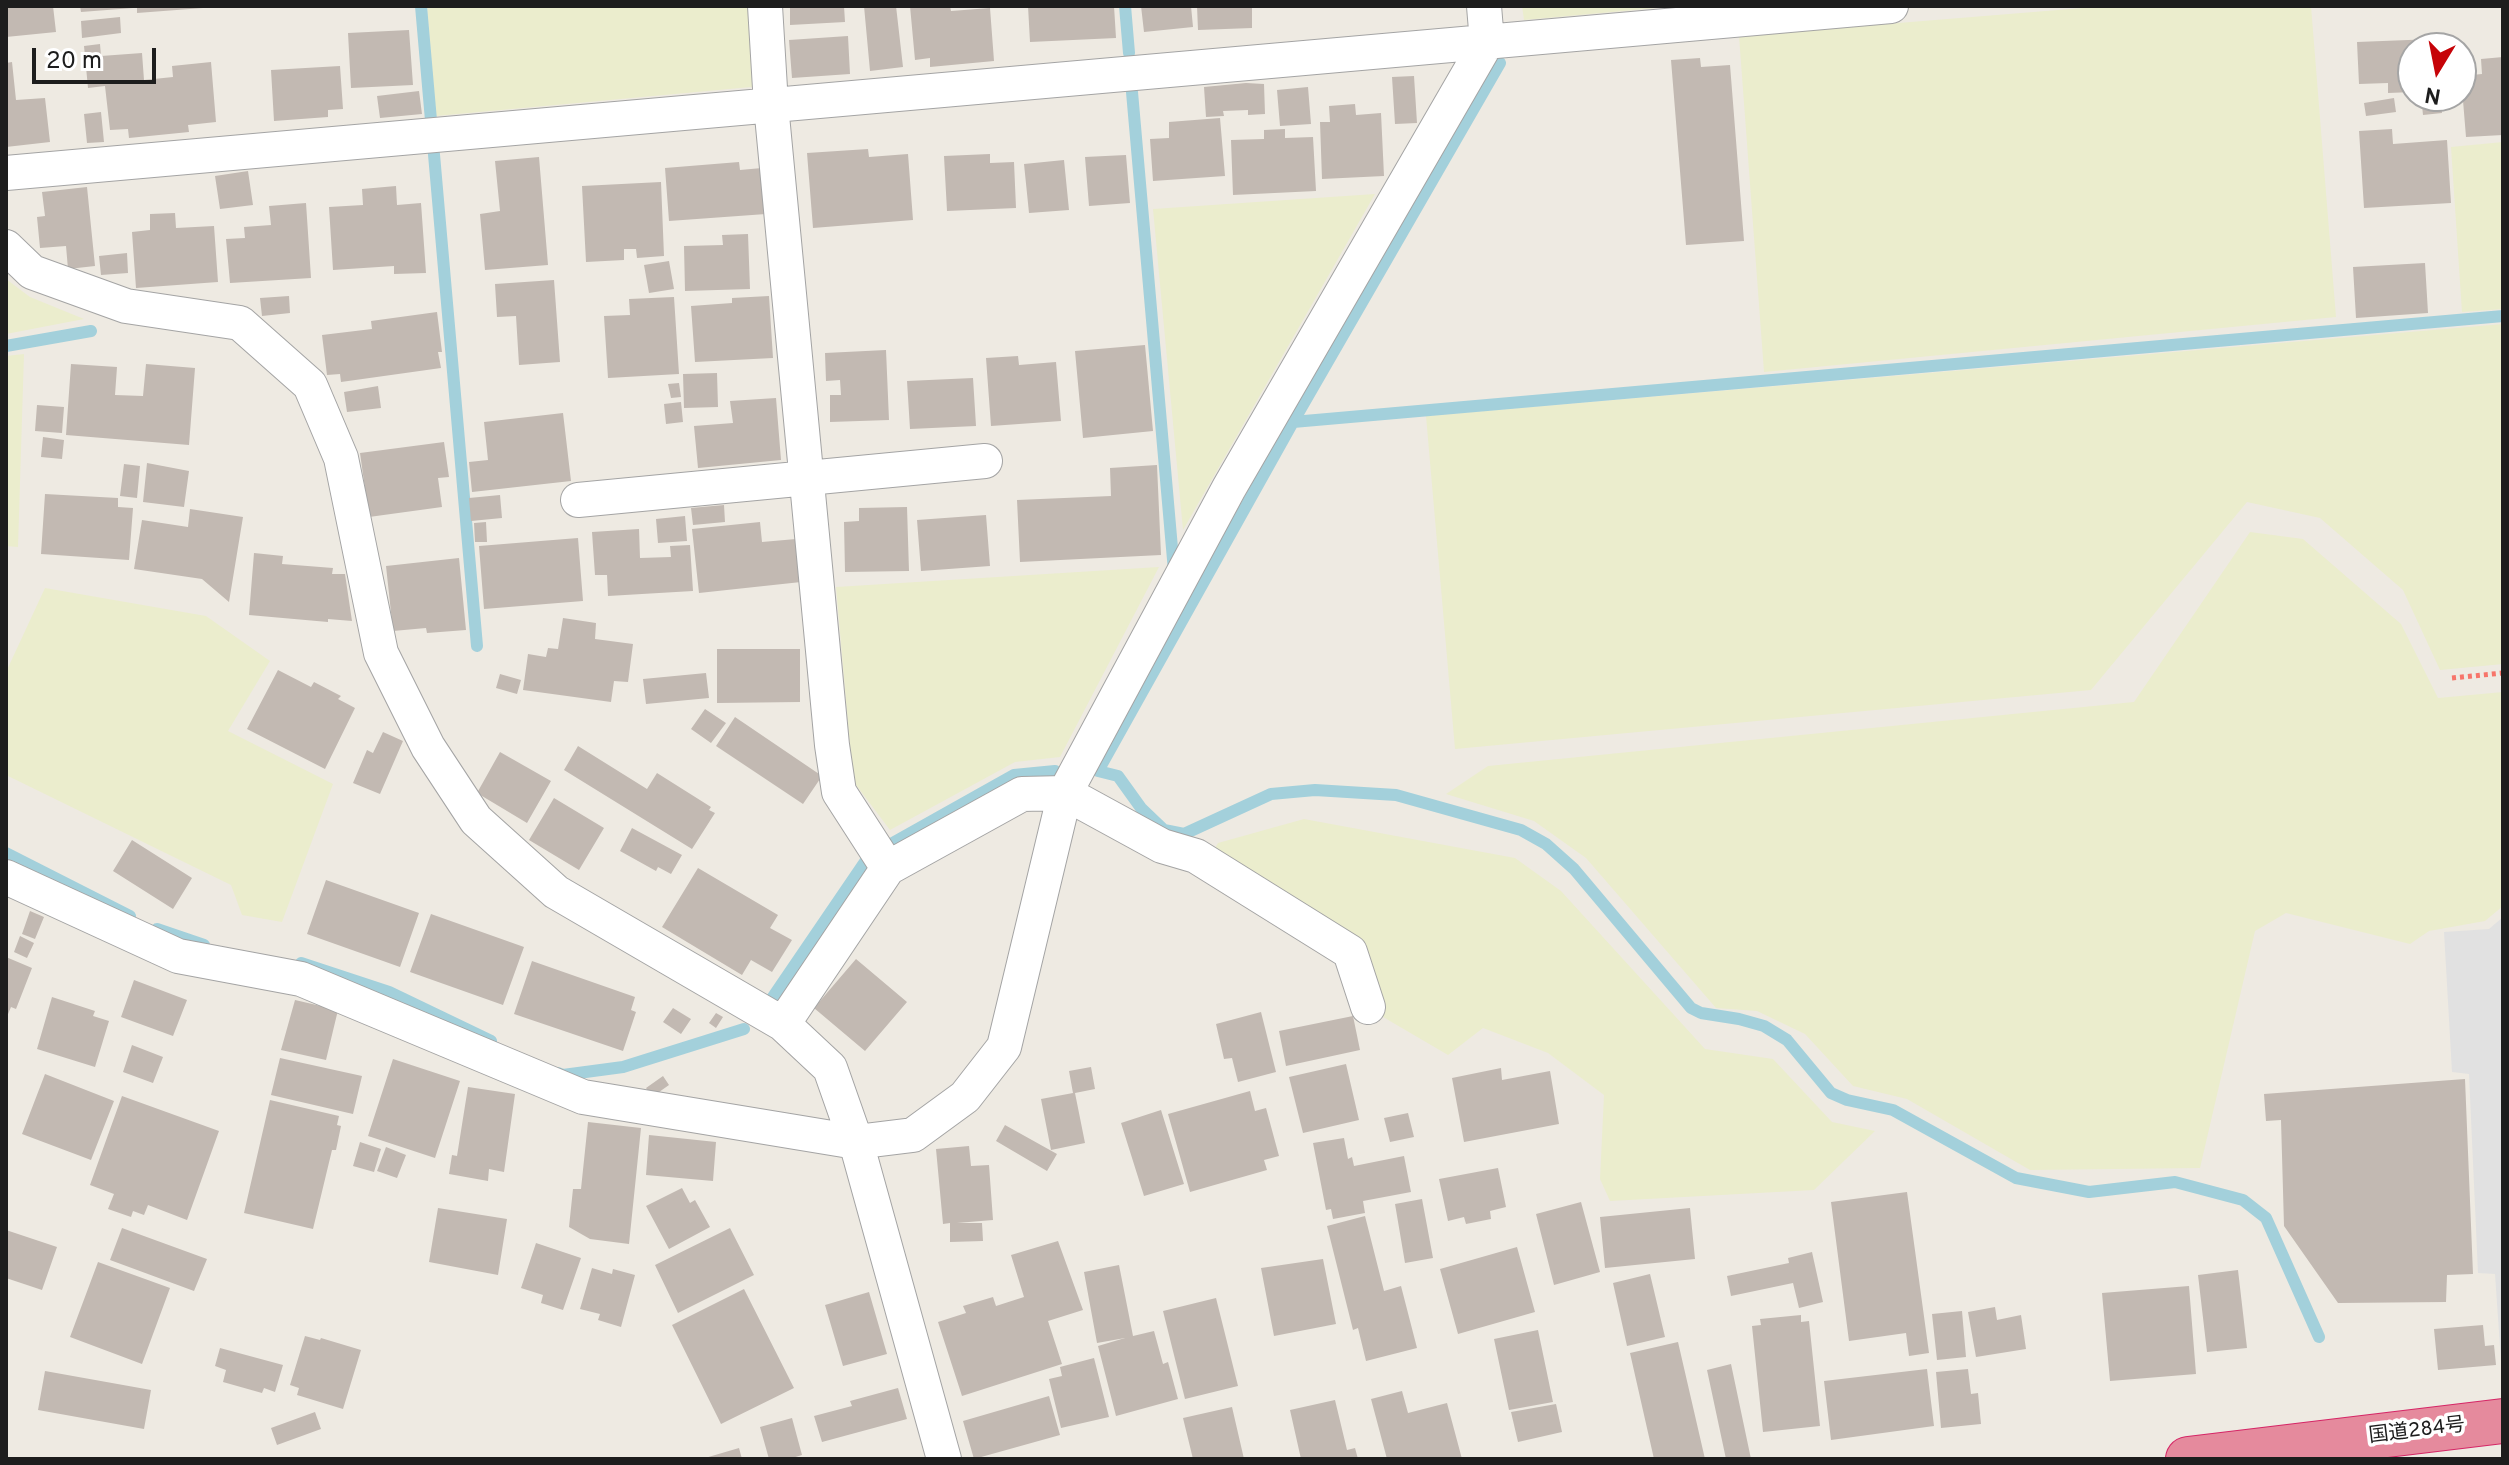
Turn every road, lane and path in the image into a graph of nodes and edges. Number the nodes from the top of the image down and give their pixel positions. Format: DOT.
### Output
graph roads {
  1 [pos="765,6"];
  2 [pos="1484,6"];
  3 [pos="1891,6"];
  4 [pos="1487,42"];
  5 [pos="771,105"];
  6 [pos="6,173"];
  7 [pos="6,247"];
  8 [pos="985,461"];
  9 [pos="809,478"];
  10 [pos="578,500"];
  11 [pos="2503,673"];
  12 [pos="2452,678"];
  13 [pos="1065,793"];
  14 [pos="888,868"];
  15 [pos="6,877"];
  16 [pos="1368,1007"];
  17 [pos="783,1024"];
  18 [pos="856,1142"];
  19 [pos="2503,1421"];
  20 [pos="944,1459"];
  21 [pos="2188,1459"];
  1 -- 5 [label="street"];
  2 -- 4 [label="street"];
  3 -- 4 [label="street"];
  4 -- 5 [label="street"];
  4 -- 13 [label="street"];
  5 -- 6 [label="street"];
  5 -- 9 [label="street"];
  7 -- 17 [label="street"];
  8 -- 9 [label="street"];
  9 -- 10 [label="street"];
  9 -- 14 [label="street"];
  11 -- 12 [label="path"];
  13 -- 14 [label="street"];
  13 -- 16 [label="street"];
  13 -- 18 [label="street"];
  14 -- 17 [label="street"];
  15 -- 18 [label="street"];
  17 -- 18 [label="street"];
  18 -- 20 [label="street"];
  19 -- 21 [label="highway, 国道284号"];
}
